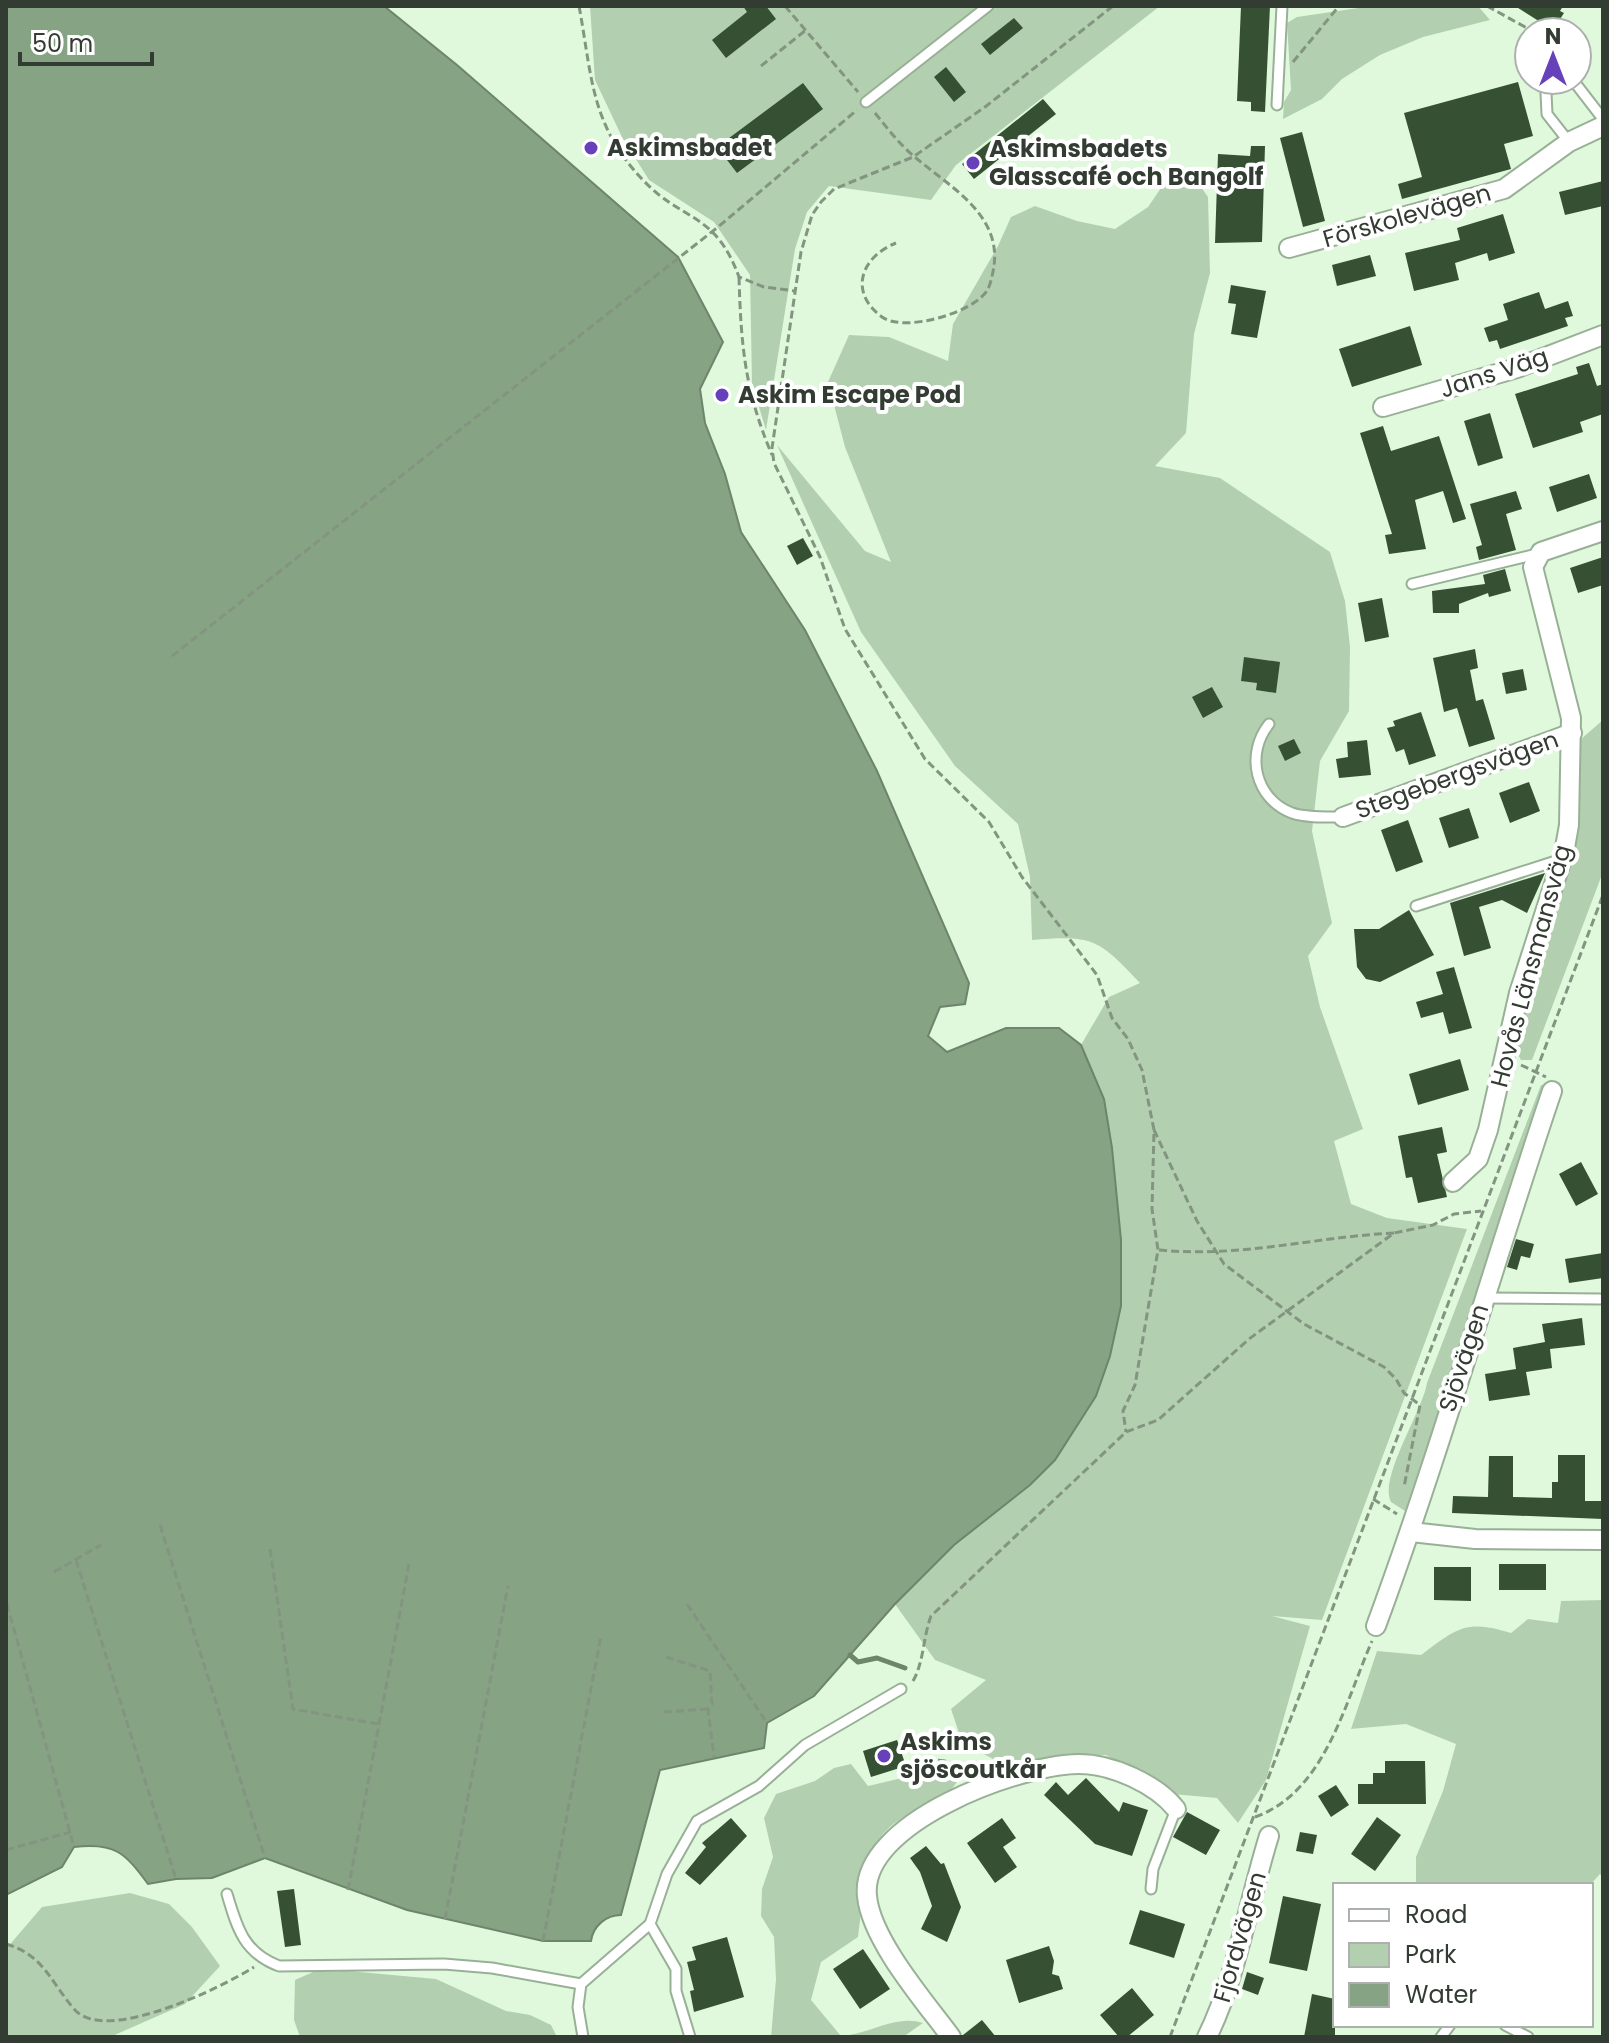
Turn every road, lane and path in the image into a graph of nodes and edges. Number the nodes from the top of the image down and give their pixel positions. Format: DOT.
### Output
graph roads {
  1 [pos="579,6"];
  2 [pos="785,6"];
  3 [pos="988,6"];
  4 [pos="1113,6"];
  5 [pos="1282,6"];
  6 [pos="1339,6"];
  7 [pos="1487,6"];
  8 [pos="1513,20"];
  9 [pos="806,30"];
  10 [pos="761,66"];
  11 [pos="1278,80"];
  12 [pos="866,102"];
  13 [pos="1277,105"];
  14 [pos="1603,119"];
  15 [pos="1603,126"];
  16 [pos="1569,142"];
  17 [pos="913,157"];
  18 [pos="896,243"];
  19 [pos="1289,248"];
  20 [pos="739,277"];
  21 [pos="795,291"];
  22 [pos="1603,335"];
  23 [pos="1383,407"];
  24 [pos="774,459"];
  25 [pos="1603,531"];
  26 [pos="1541,552"];
  27 [pos="1412,584"];
  28 [pos="172,656"];
  29 [pos="1269,724"];
  30 [pos="1572,733"];
  31 [pos="1343,817"];
  32 [pos="1562,859"];
  33 [pos="1603,895"];
  34 [pos="1416,906"];
  35 [pos="1503,1058"];
  36 [pos="1535,1071"];
  37 [pos="1552,1091"];
  38 [pos="1154,1130"];
  39 [pos="1453,1182"];
  40 [pos="1481,1211"];
  41 [pos="1394,1233"];
  42 [pos="1158,1250"];
  43 [pos="1216,1252"];
  44 [pos="1484,1298"];
  45 [pos="1600,1299"];
  46 [pos="1288,1311"];
  47 [pos="1412,1397"];
  48 [pos="1126,1432"];
  49 [pos="1373,1499"];
  50 [pos="1410,1524"];
  51 [pos="160,1525"];
  52 [pos="1603,1540"];
  53 [pos="101,1545"];
  54 [pos="270,1549"];
  55 [pos="76,1560"];
  56 [pos="409,1564"];
  57 [pos="54,1572"];
  58 [pos="508,1586"];
  59 [pos="7,1604"];
  60 [pos="687,1604"];
  61 [pos="1376,1626"];
  62 [pos="601,1636"];
  63 [pos="666,1657"];
  64 [pos="901,1689"];
  65 [pos="708,1709"];
  66 [pos="664,1712"];
  67 [pos="767,1723"];
  68 [pos="378,1724"];
  69 [pos="714,1757"];
  70 [pos="926,1759"];
  71 [pos="986,1784"];
  72 [pos="1176,1809"];
  73 [pos="1255,1817"];
  74 [pos="71,1832"];
  75 [pos="1269,1836"];
  76 [pos="74,1847"];
  77 [pos="6,1850"];
  78 [pos="265,1858"];
  79 [pos="176,1879"];
  80 [pos="1151,1889"];
  81 [pos="348,1890"];
  82 [pos="227,1894"];
  83 [pos="445,1919"];
  84 [pos="650,1924"];
  85 [pos="543,1941"];
  86 [pos="6,1944"];
  87 [pos="264,1961"];
  88 [pos="581,1984"];
  89 [pos="1509,2027"];
  90 [pos="583,2037"];
  91 [pos="690,2037"];
  92 [pos="951,2037"];
  93 [pos="1170,2037"];
  94 [pos="1207,2037"];
  95 [pos="1528,2037"];
  1 -- 20 [label="path"];
  2 -- 9 [label="path"];
  3 -- 12 [label="lane"];
  4 -- 17 [label="path"];
  5 -- 11 [label="lane"];
  6 -- 11 [label="path"];
  7 -- 8 [label="path"];
  9 -- 10 [label="path"];
  9 -- 12 [label="path"];
  11 -- 13 [label="lane"];
  12 -- 17 [label="path"];
  12 -- 28 [label="path"];
  14 -- 16 [label="lane"];
  15 -- 16 [label="street, Förskolevägen"];
  16 -- 19 [label="street, Förskolevägen"];
  17 -- 18 [label="path"];
  17 -- 21 [label="path"];
  20 -- 21 [label="path"];
  20 -- 24 [label="path"];
  21 -- 24 [label="path"];
  22 -- 23 [label="street, Jans Väg"];
  24 -- 38 [label="path"];
  25 -- 26 [label="street"];
  26 -- 27 [label="lane"];
  26 -- 30 [label="street, Hovås Länsmansväg"];
  29 -- 31 [label="lane"];
  30 -- 31 [label="street, Stegebergsvägen"];
  30 -- 32 [label="street, Hovås Länsmansväg"];
  32 -- 34 [label="lane"];
  32 -- 35 [label="street, Hovås Länsmansväg"];
  33 -- 36 [label="path"];
  35 -- 36 [label="path"];
  35 -- 39 [label="street, Hovås Länsmansväg"];
  36 -- 37 [label="path"];
  36 -- 40 [label="path"];
  37 -- 44 [label="street, Sjövägen"];
  38 -- 42 [label="path"];
  38 -- 43 [label="path"];
  40 -- 41 [label="path"];
  40 -- 47 [label="path"];
  41 -- 43 [label="path"];
  41 -- 46 [label="path"];
  42 -- 43 [label="path"];
  42 -- 48 [label="path"];
  43 -- 46 [label="path"];
  44 -- 45 [label="lane"];
  44 -- 50 [label="street, Sjövägen"];
  46 -- 47 [label="path"];
  46 -- 48 [label="path"];
  47 -- 49 [label="path"];
  47 -- 50 [label="path"];
  48 -- 64 [label="path"];
  49 -- 50 [label="path"];
  49 -- 73 [label="path"];
  50 -- 52 [label="street"];
  50 -- 61 [label="street, Sjövägen"];
  51 -- 78 [label="path"];
  53 -- 55 [label="path"];
  54 -- 68 [label="path"];
  55 -- 57 [label="path"];
  55 -- 79 [label="path"];
  56 -- 68 [label="path"];
  58 -- 83 [label="path"];
  59 -- 74 [label="path"];
  60 -- 67 [label="path"];
  61 -- 73 [label="path"];
  62 -- 85 [label="path"];
  63 -- 65 [label="path"];
  64 -- 84 [label="lane"];
  65 -- 66 [label="path"];
  65 -- 69 [label="path"];
  68 -- 81 [label="path"];
  70 -- 71 [label="path"];
  71 -- 72 [label="street"];
  71 -- 92 [label="street"];
  72 -- 80 [label="lane"];
  73 -- 93 [label="path"];
  74 -- 76 [label="path"];
  74 -- 77 [label="path"];
  75 -- 94 [label="street, Fjordvägen"];
  82 -- 87 [label="lane"];
  84 -- 88 [label="lane"];
  84 -- 91 [label="lane"];
  86 -- 87 [label="path"];
  87 -- 88 [label="lane"];
  88 -- 90 [label="lane"];
  89 -- 95 [label="lane"];
}
